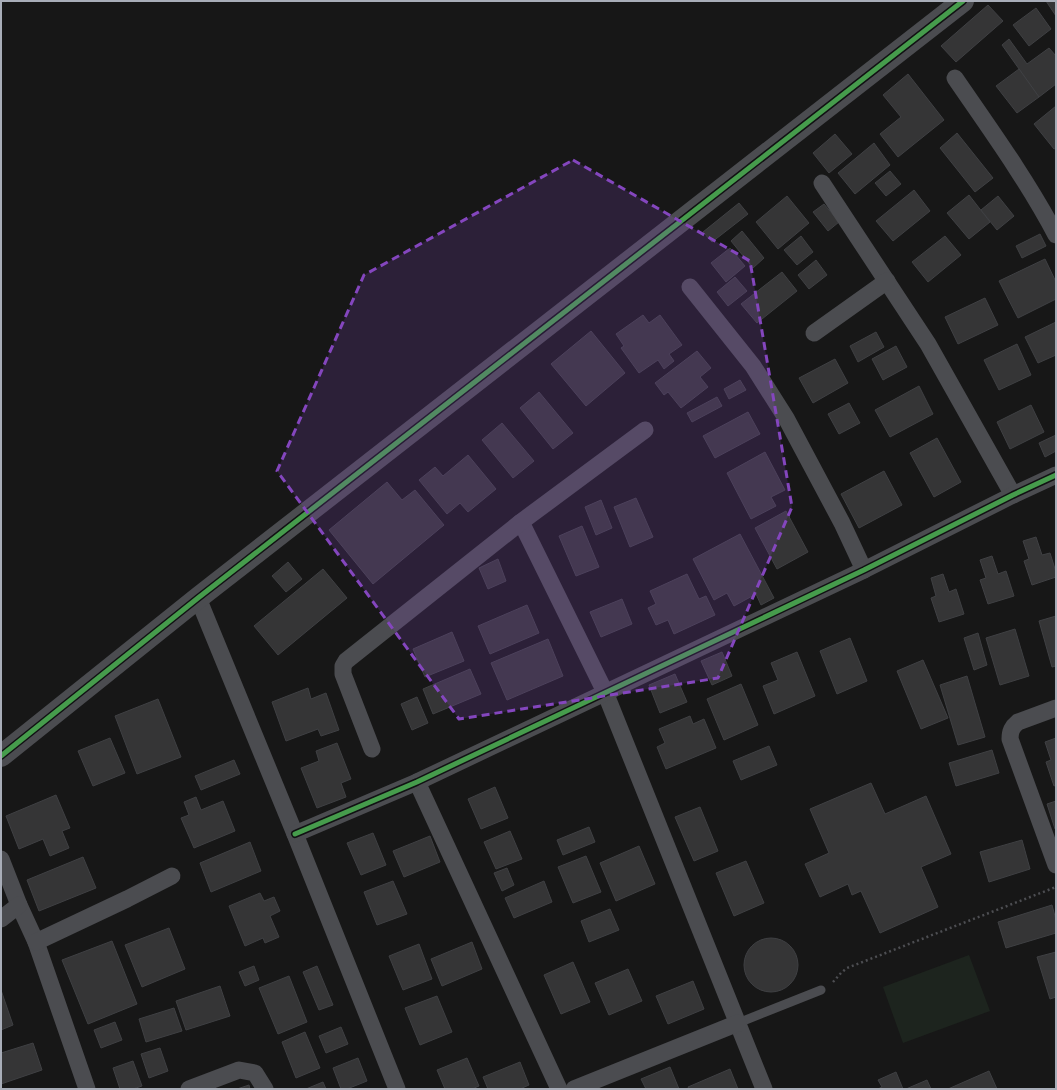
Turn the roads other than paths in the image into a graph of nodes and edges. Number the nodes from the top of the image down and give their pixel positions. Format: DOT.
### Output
graph roads {
  1 [pos="962,1"];
  2 [pos="955,78"];
  3 [pos="822,183"];
  4 [pos="1056,235"];
  5 [pos="887,281"];
  6 [pos="690,287"];
  7 [pos="814,333"];
  8 [pos="645,430"];
  9 [pos="1056,475"];
  10 [pos="1013,495"];
  11 [pos="521,522"];
  12 [pos="864,570"];
  13 [pos="198,598"];
  14 [pos="605,692"];
  15 [pos="1056,708"];
  16 [pos="372,749"];
  17 [pos="1,756"];
  18 [pos="417,782"];
  19 [pos="295,834"];
  20 [pos="1,859"];
  21 [pos="1056,865"];
  22 [pos="172,876"];
  23 [pos="19,905"];
  24 [pos="1,919"];
  25 [pos="36,942"];
  26 [pos="821,990"];
  27 [pos="738,1023"];
  28 [pos="81,1087"];
  29 [pos="189,1089"];
  30 [pos="265,1089"];
  31 [pos="397,1089"];
  32 [pos="559,1089"];
  33 [pos="574,1089"];
  34 [pos="764,1089"];
  1 -- 13 [label="street"];
  2 -- 4 [label="street"];
  3 -- 5 [label="street"];
  5 -- 7 [label="street"];
  5 -- 10 [label="street"];
  6 -- 12 [label="street"];
  8 -- 11 [label="street"];
  9 -- 10 [label="street"];
  10 -- 12 [label="street"];
  11 -- 14 [label="street"];
  11 -- 16 [label="street"];
  12 -- 14 [label="street"];
  13 -- 17 [label="street"];
  13 -- 19 [label="street"];
  14 -- 18 [label="street"];
  14 -- 27 [label="street"];
  15 -- 21 [label="street"];
  18 -- 19 [label="street"];
  18 -- 32 [label="street"];
  19 -- 31 [label="street"];
  20 -- 23 [label="street"];
  22 -- 25 [label="street"];
  23 -- 24 [label="street"];
  23 -- 25 [label="street"];
  25 -- 28 [label="street"];
  26 -- 27 [label="lane"];
  27 -- 33 [label="street"];
  27 -- 34 [label="street"];
  29 -- 30 [label="street"];
}
